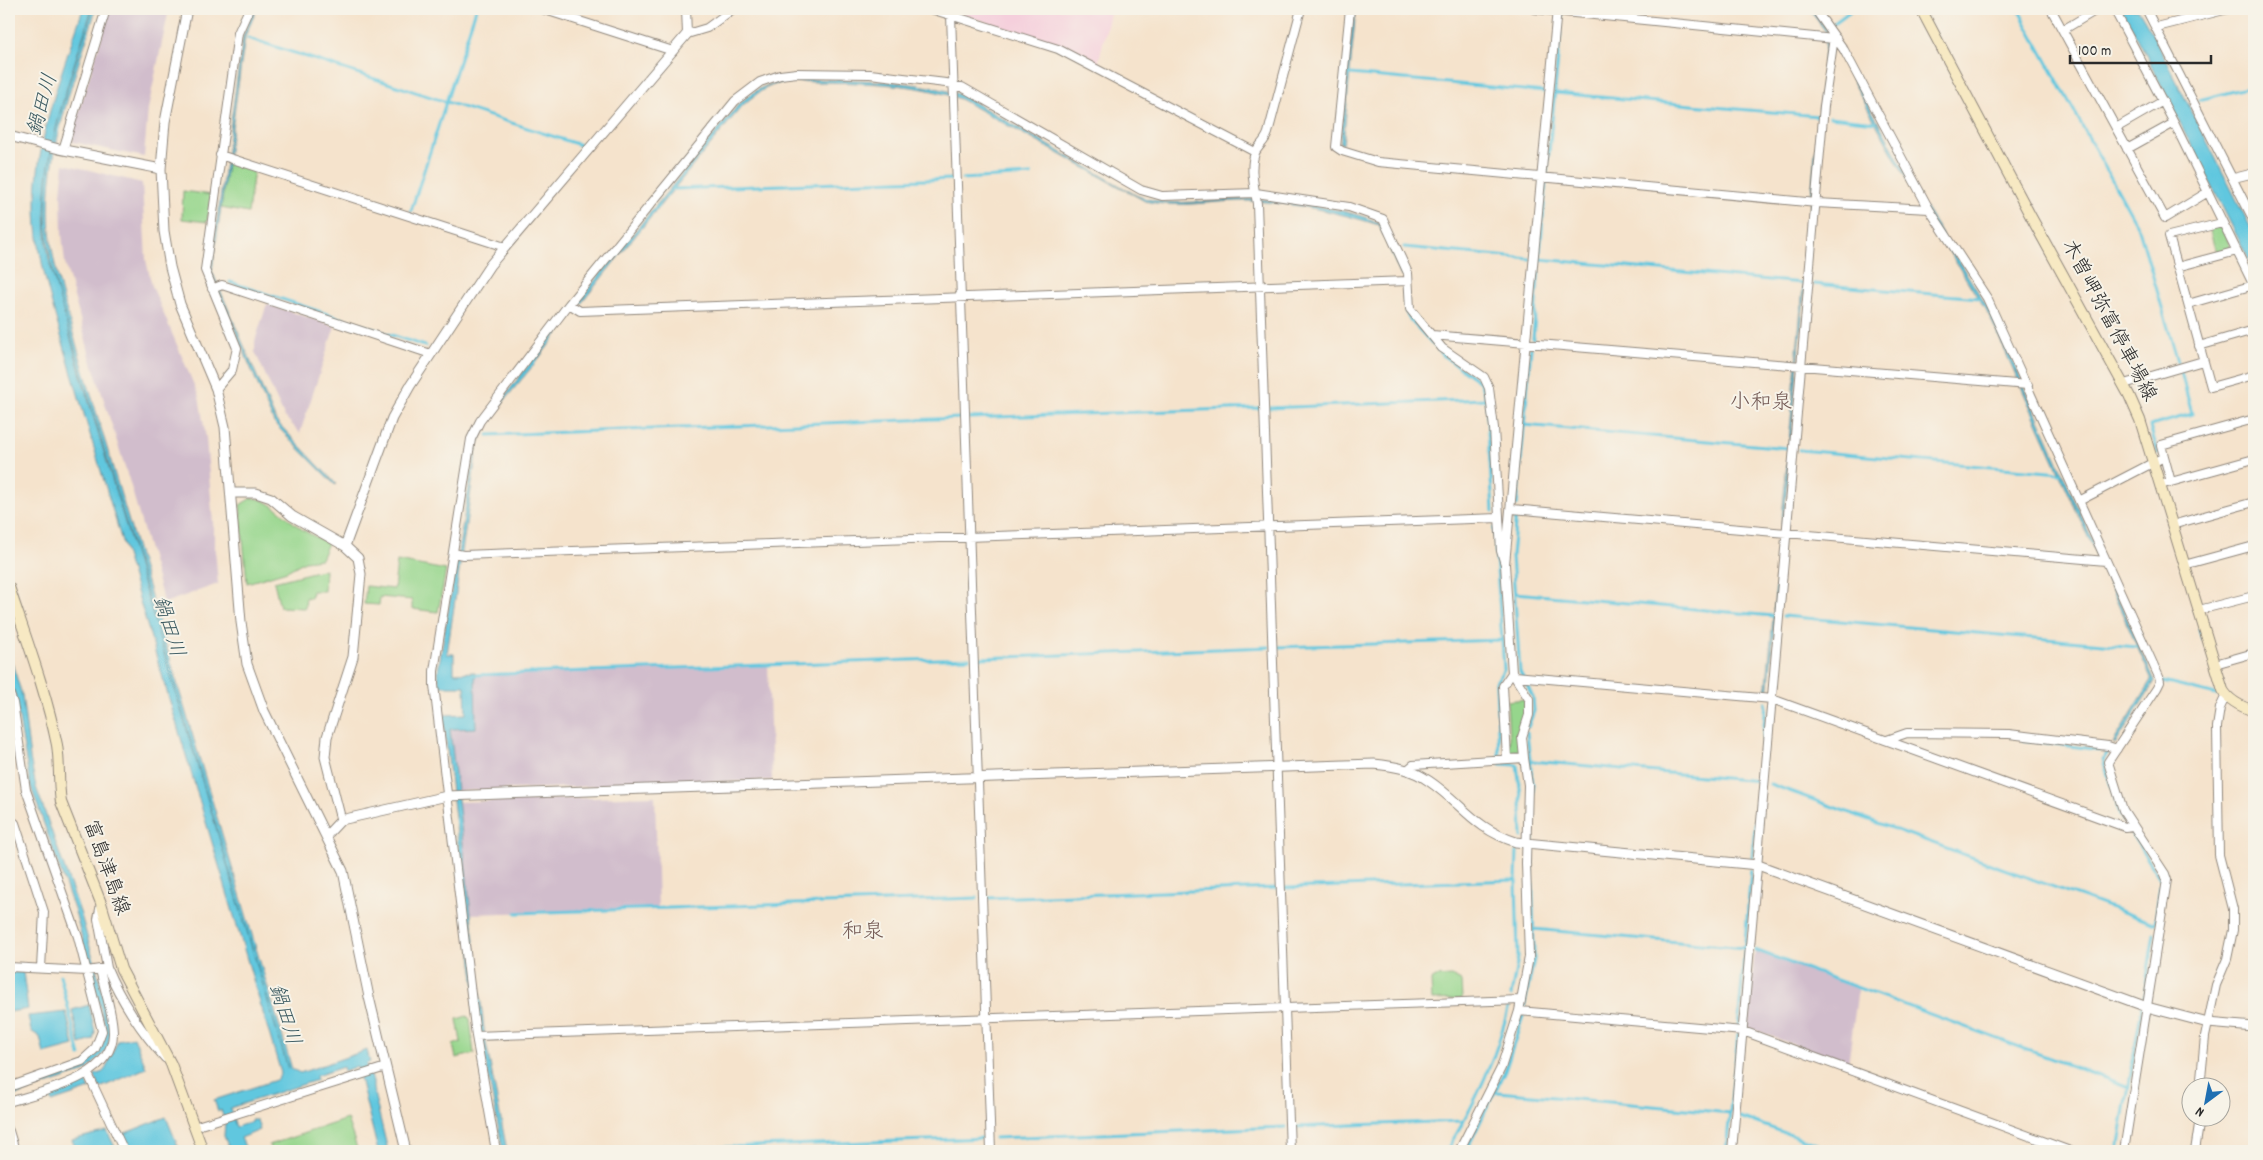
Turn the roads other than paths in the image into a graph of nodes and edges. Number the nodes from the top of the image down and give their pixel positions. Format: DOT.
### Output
graph roads {
  1 [pos="106,9"];
  2 [pos="187,9"];
  3 [pos="249,9"];
  4 [pos="542,9"];
  5 [pos="686,9"];
  6 [pos="733,9"];
  7 [pos="931,9"];
  8 [pos="1301,9"];
  9 [pos="1350,9"];
  10 [pos="1534,9"];
  11 [pos="1815,9"];
  12 [pos="1921,9"];
  13 [pos="2051,9"];
  14 [pos="2098,9"];
  15 [pos="2114,9"];
  16 [pos="2146,9"];
  17 [pos="2228,9"];
  18 [pos="1557,10"];
  19 [pos="951,15"];
  20 [pos="2157,27"];
  21 [pos="2063,30"];
  22 [pos="687,34"];
  23 [pos="1834,40"];
  24 [pos="673,51"];
  25 [pos="954,90"];
  26 [pos="2163,101"];
  27 [pos="2174,122"];
  28 [pos="2116,128"];
  29 [pos="9,136"];
  30 [pos="61,149"];
  31 [pos="2127,149"];
  32 [pos="1255,152"];
  33 [pos="224,156"];
  34 [pos="161,169"];
  35 [pos="2254,173"];
  36 [pos="1542,177"];
  37 [pos="2234,178"];
  38 [pos="2208,192"];
  39 [pos="1256,198"];
  40 [pos="1813,202"];
  41 [pos="1926,209"];
  42 [pos="2254,221"];
  43 [pos="2222,222"];
  44 [pos="505,248"];
  45 [pos="2236,250"];
  46 [pos="2177,267"];
  47 [pos="1408,281"];
  48 [pos="2254,286"];
  49 [pos="216,287"];
  50 [pos="1260,287"];
  51 [pos="962,298"];
  52 [pos="2188,304"];
  53 [pos="571,305"];
  54 [pos="2254,330"];
  55 [pos="1432,335"];
  56 [pos="1527,343"];
  57 [pos="2199,346"];
  58 [pos="431,354"];
  59 [pos="2203,361"];
  60 [pos="1799,367"];
  61 [pos="2254,375"];
  62 [pos="2124,384"];
  63 [pos="2024,386"];
  64 [pos="216,390"];
  65 [pos="2254,419"];
  66 [pos="2164,458"];
  67 [pos="2254,460"];
  68 [pos="2153,463"];
  69 [pos="2171,482"];
  70 [pos="2160,485"];
  71 [pos="231,493"];
  72 [pos="2079,501"];
  73 [pos="2254,502"];
  74 [pos="1512,509"];
  75 [pos="1498,518"];
  76 [pos="2172,525"];
  77 [pos="1268,527"];
  78 [pos="1784,534"];
  79 [pos="970,537"];
  80 [pos="345,546"];
  81 [pos="2254,546"];
  82 [pos="457,554"];
  83 [pos="2102,561"];
  84 [pos="1505,564"];
  85 [pos="2184,566"];
  86 [pos="9,587"];
  87 [pos="2254,596"];
  88 [pos="2199,610"];
  89 [pos="2254,653"];
  90 [pos="2215,664"];
  91 [pos="1517,676"];
  92 [pos="9,692"];
  93 [pos="2226,696"];
  94 [pos="1772,699"];
  95 [pos="11,704"];
  96 [pos="2254,711"];
  97 [pos="1887,740"];
  98 [pos="2117,749"];
  99 [pos="1524,758"];
  100 [pos="1507,759"];
  101 [pos="1276,767"];
  102 [pos="1407,770"];
  103 [pos="977,777"];
  104 [pos="452,796"];
  105 [pos="341,820"];
  106 [pos="15,823"];
  107 [pos="2132,826"];
  108 [pos="326,836"];
  109 [pos="1528,845"];
  110 [pos="1758,866"];
  111 [pos="101,903"];
  112 [pos="9,967"];
  113 [pos="41,968"];
  114 [pos="102,969"];
  115 [pos="87,971"];
  116 [pos="1521,1000"];
  117 [pos="2144,1005"];
  118 [pos="1286,1007"];
  119 [pos="1519,1011"];
  120 [pos="986,1019"];
  121 [pos="2208,1023"];
  122 [pos="2254,1027"];
  123 [pos="1743,1031"];
  124 [pos="481,1036"];
  125 [pos="171,1064"];
  126 [pos="386,1067"];
  127 [pos="88,1074"];
  128 [pos="2201,1078"];
  129 [pos="9,1087"];
  130 [pos="9,1102"];
  131 [pos="194,1127"];
  132 [pos="2199,1128"];
  133 [pos="9,1131"];
  134 [pos="15,1151"];
  135 [pos="124,1151"];
  136 [pos="203,1151"];
  137 [pos="406,1151"];
  138 [pos="496,1151"];
  139 [pos="991,1151"];
  140 [pos="1290,1151"];
  141 [pos="1459,1151"];
  142 [pos="1732,1151"];
  143 [pos="2070,1151"];
  144 [pos="2124,1151"];
  145 [pos="2196,1151"];
  1 -- 30 [label="street"];
  2 -- 34 [label="street"];
  3 -- 33 [label="street"];
  4 -- 24 [label="street"];
  5 -- 22 [label="street"];
  6 -- 22 [label="street"];
  7 -- 19 [label="street"];
  8 -- 32 [label="street"];
  9 -- 36 [label="street"];
  10 -- 18 [label="street"];
  11 -- 23 [label="street"];
  12 -- 62 [label="main road, 木曽岬弥富停車場線"];
  13 -- 21 [label="street"];
  14 -- 21 [label="street"];
  15 -- 26 [label="street"];
  16 -- 20 [label="street"];
  17 -- 20 [label="street"];
  18 -- 23 [label="street"];
  18 -- 36 [label="street"];
  19 -- 25 [label="street"];
  19 -- 32 [label="street"];
  20 -- 37 [label="street"];
  21 -- 28 [label="street"];
  22 -- 24 [label="street"];
  23 -- 40 [label="street"];
  23 -- 41 [label="street"];
  24 -- 44 [label="street"];
  25 -- 39 [label="street"];
  25 -- 51 [label="street"];
  25 -- 53 [label="street"];
  26 -- 27 [label="street"];
  26 -- 28 [label="street"];
  27 -- 31 [label="street"];
  27 -- 38 [label="street"];
  28 -- 31 [label="street"];
  29 -- 30 [label="street"];
  30 -- 34 [label="street"];
  31 -- 38 [label="street"];
  32 -- 39 [label="street"];
  33 -- 44 [label="street"];
  33 -- 49 [label="street"];
  34 -- 64 [label="street"];
  35 -- 37 [label="street"];
  36 -- 40 [label="street"];
  36 -- 56 [label="street"];
  37 -- 42 [label="street"];
  38 -- 43 [label="street"];
  39 -- 47 [label="street"];
  39 -- 50 [label="street"];
  40 -- 41 [label="street"];
  40 -- 60 [label="street"];
  41 -- 63 [label="street"];
  43 -- 45 [label="street"];
  43 -- 46 [label="street"];
  44 -- 58 [label="street"];
  45 -- 46 [label="street"];
  45 -- 48 [label="street"];
  46 -- 52 [label="street"];
  47 -- 50 [label="street"];
  47 -- 55 [label="street"];
  48 -- 52 [label="street"];
  49 -- 58 [label="street"];
  49 -- 64 [label="street"];
  50 -- 51 [label="street"];
  50 -- 77 [label="street"];
  51 -- 53 [label="street"];
  51 -- 79 [label="street"];
  52 -- 57 [label="street"];
  53 -- 82 [label="street"];
  54 -- 57 [label="street"];
  55 -- 56 [label="street"];
  55 -- 75 [label="street"];
  56 -- 60 [label="street"];
  56 -- 74 [label="street"];
  57 -- 59 [label="street"];
  58 -- 80 [label="street"];
  59 -- 61 [label="street"];
  59 -- 62 [label="street"];
  60 -- 63 [label="street"];
  60 -- 78 [label="street"];
  62 -- 68 [label="main road, 木曽岬弥富停車場線"];
  63 -- 72 [label="street"];
  64 -- 71 [label="street"];
  65 -- 66 [label="street"];
  66 -- 68 [label="street"];
  66 -- 69 [label="street"];
  67 -- 69 [label="street"];
  68 -- 70 [label="main road, 木曽岬弥富停車場線"];
  68 -- 72 [label="street"];
  69 -- 70 [label="street"];
  70 -- 76 [label="main road, 木曽岬弥富停車場線"];
  71 -- 80 [label="street"];
  71 -- 108 [label="street"];
  72 -- 83 [label="street"];
  73 -- 76 [label="street"];
  74 -- 78 [label="street"];
  74 -- 84 [label="street"];
  75 -- 77 [label="street"];
  75 -- 84 [label="street"];
  76 -- 85 [label="main road, 木曽岬弥富停車場線"];
  77 -- 79 [label="street"];
  77 -- 101 [label="street"];
  78 -- 83 [label="street"];
  78 -- 94 [label="street"];
  79 -- 82 [label="street"];
  79 -- 103 [label="street"];
  80 -- 105 [label="street"];
  81 -- 85 [label="street"];
  82 -- 104 [label="street"];
  83 -- 98 [label="street"];
  84 -- 91 [label="street"];
  85 -- 88 [label="main road, 木曽岬弥富停車場線"];
  86 -- 111 [label="main road, 富島津島線"];
  87 -- 88 [label="street"];
  88 -- 90 [label="main road, 木曽岬弥富停車場線"];
  89 -- 90 [label="street"];
  90 -- 93 [label="main road, 木曽岬弥富停車場線"];
  91 -- 94 [label="street"];
  91 -- 99 [label="street"];
  91 -- 100 [label="street"];
  92 -- 95 [label="street"];
  93 -- 96 [label="main road"];
  93 -- 121 [label="street"];
  94 -- 97 [label="street"];
  94 -- 110 [label="street"];
  95 -- 115 [label="street"];
  97 -- 98 [label="street"];
  97 -- 107 [label="street"];
  98 -- 107 [label="street"];
  99 -- 100 [label="street"];
  99 -- 109 [label="street"];
  100 -- 102 [label="street"];
  101 -- 102 [label="street"];
  101 -- 103 [label="street"];
  101 -- 118 [label="street"];
  102 -- 109 [label="street"];
  103 -- 104 [label="street"];
  103 -- 120 [label="street"];
  104 -- 105 [label="street"];
  104 -- 124 [label="street"];
  105 -- 108 [label="street"];
  106 -- 113 [label="street"];
  107 -- 117 [label="street"];
  108 -- 126 [label="street"];
  109 -- 110 [label="street"];
  109 -- 116 [label="street"];
  110 -- 117 [label="street"];
  110 -- 123 [label="street"];
  111 -- 114 [label="street"];
  111 -- 125 [label="main road, 富島津島線"];
  112 -- 113 [label="street"];
  113 -- 115 [label="street"];
  114 -- 115 [label="street"];
  114 -- 125 [label="street"];
  114 -- 127 [label="street"];
  115 -- 129 [label="street"];
  116 -- 118 [label="street"];
  116 -- 119 [label="street"];
  117 -- 121 [label="street"];
  117 -- 144 [label="street"];
  118 -- 120 [label="street"];
  118 -- 140 [label="street"];
  119 -- 123 [label="street"];
  119 -- 141 [label="street"];
  120 -- 124 [label="street"];
  120 -- 139 [label="street"];
  121 -- 122 [label="street"];
  121 -- 128 [label="street"];
  123 -- 142 [label="street"];
  123 -- 143 [label="street"];
  124 -- 138 [label="street"];
  125 -- 131 [label="main road, 富島津島線"];
  126 -- 131 [label="street"];
  126 -- 137 [label="street"];
  127 -- 130 [label="street"];
  127 -- 135 [label="street"];
  131 -- 136 [label="main road, 富島津島線"];
  132 -- 145 [label="street"];
  133 -- 134 [label="street"];
}
